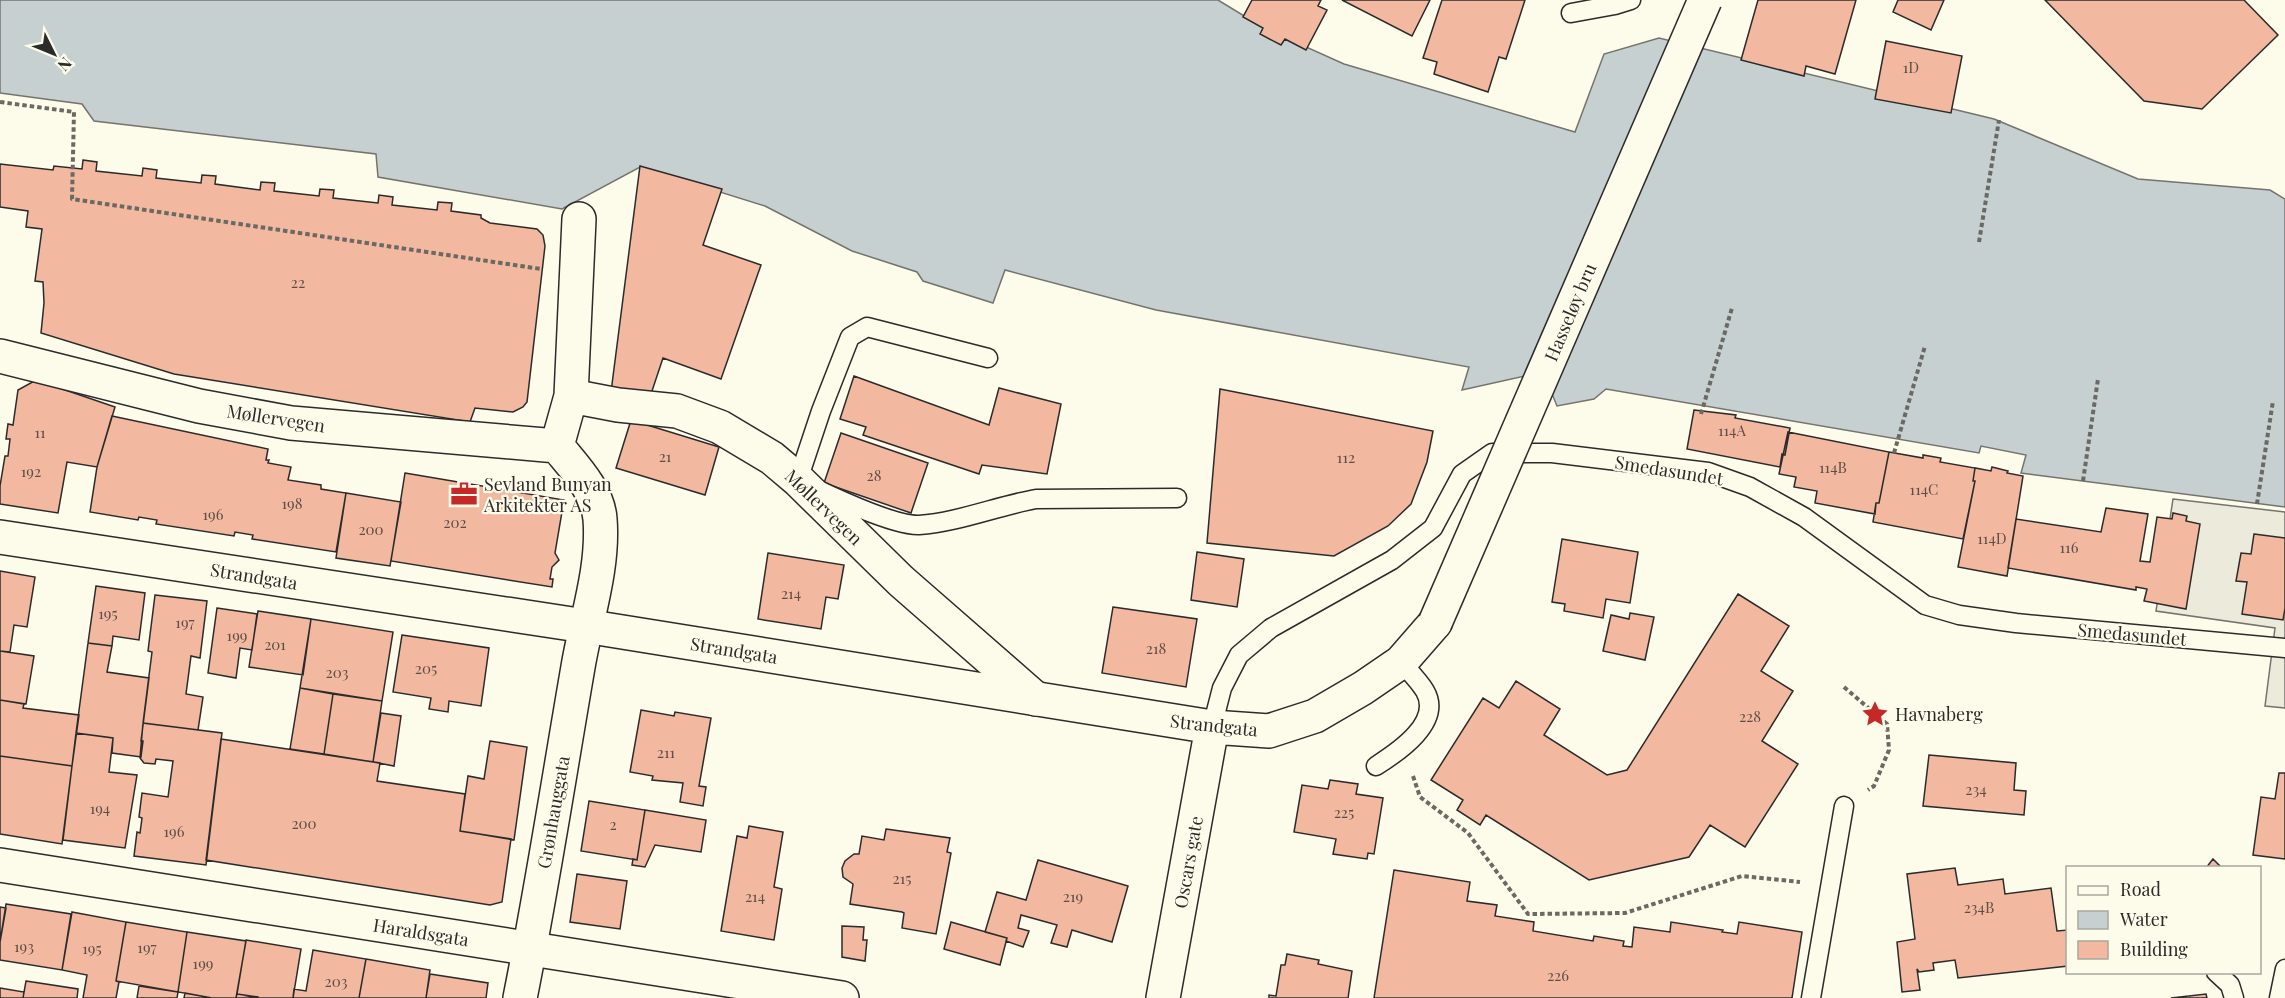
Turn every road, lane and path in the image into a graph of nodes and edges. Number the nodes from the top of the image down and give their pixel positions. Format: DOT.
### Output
graph roads {
  1 [pos="1630,0"];
  2 [pos="1705,0"];
  3 [pos="1571,13"];
  4 [pos="0,102"];
  5 [pos="1999,120"];
  6 [pos="579,219"];
  7 [pos="1979,242"];
  8 [pos="577,274"];
  9 [pos="1732,308"];
  10 [pos="1925,346"];
  11 [pos="0,356"];
  12 [pos="988,358"];
  13 [pos="2098,379"];
  14 [pos="571,396"];
  15 [pos="2273,401"];
  16 [pos="1701,414"];
  17 [pos="557,446"];
  18 [pos="1894,453"];
  19 [pos="798,480"];
  20 [pos="2083,481"];
  21 [pos="1177,498"];
  22 [pos="2257,504"];
  23 [pos="0,537"];
  24 [pos="1435,623"];
  25 [pos="585,626"];
  26 [pos="2285,648"];
  27 [pos="1401,662"];
  28 [pos="1844,687"];
  29 [pos="1036,699"];
  30 [pos="1212,727"];
  31 [pos="1377,766"];
  32 [pos="1412,772"];
  33 [pos="1844,806"];
  34 [pos="0,866"];
  35 [pos="1830,886"];
  36 [pos="529,950"];
  37 [pos="2285,969"];
  38 [pos="2218,974"];
  39 [pos="520,998"];
  40 [pos="842,998"];
  41 [pos="1163,998"];
  42 [pos="1811,998"];
  43 [pos="2234,998"];
  44 [pos="2279,998"];
  1 -- 3 [label="lane"];
  2 -- 24 [label="street, Hasseløy bru, bridge"];
  4 -- 8 [label="path"];
  5 -- 7 [label="path"];
  6 -- 8 [label="street"];
  8 -- 14 [label="street"];
  9 -- 16 [label="path"];
  10 -- 18 [label="path"];
  11 -- 17 [label="street, Møllervegen"];
  12 -- 19 [label="lane"];
  13 -- 20 [label="path"];
  14 -- 17 [label="street"];
  14 -- 19 [label="street, Møllervegen"];
  15 -- 22 [label="path"];
  17 -- 25 [label="street"];
  19 -- 21 [label="lane"];
  19 -- 29 [label="street, Møllervegen"];
  23 -- 25 [label="street, Strandgata"];
  24 -- 27 [label="street, Strandgata"];
  25 -- 29 [label="street, Strandgata"];
  25 -- 36 [label="street, Grønhauggata"];
  26 -- 30 [label="lane, Smedasundet"];
  27 -- 30 [label="street, Strandgata"];
  27 -- 31 [label="lane"];
  28 -- 33 [label="path"];
  29 -- 30 [label="street, Strandgata"];
  30 -- 41 [label="street, Oscars gate"];
  32 -- 35 [label="path"];
  33 -- 35 [label="lane"];
  34 -- 36 [label="street, Haraldsgata"];
  35 -- 42 [label="lane"];
  36 -- 39 [label="street, Grønhauggata"];
  36 -- 40 [label="street, Haraldsgata"];
  37 -- 44 [label="lane"];
  38 -- 43 [label="lane"];
}
